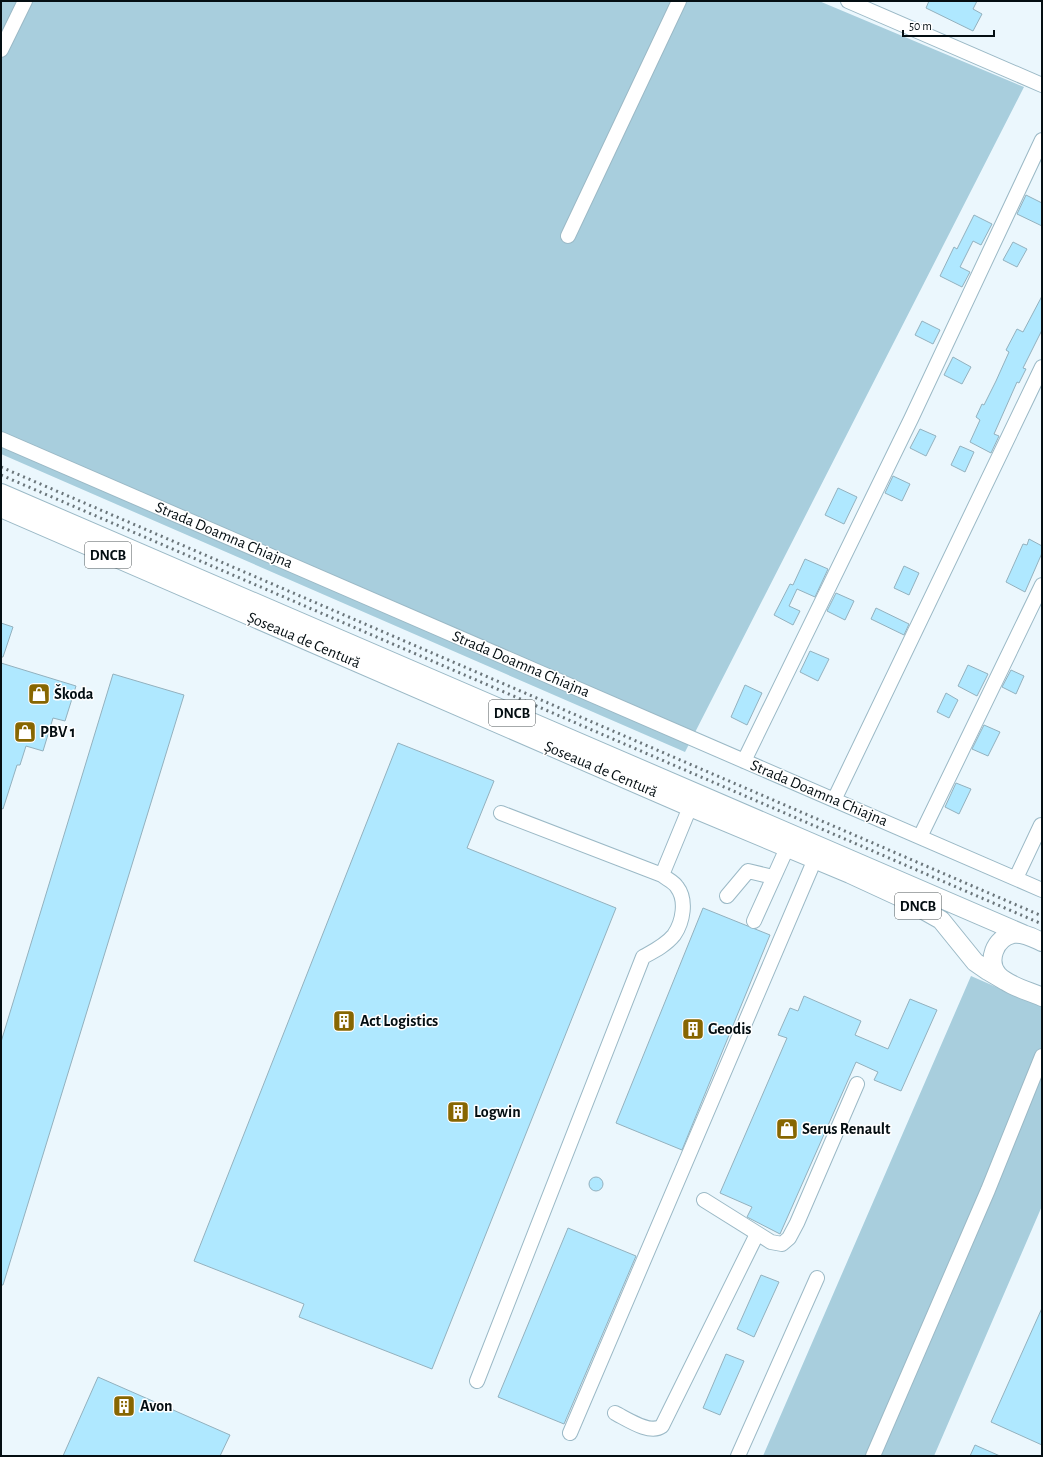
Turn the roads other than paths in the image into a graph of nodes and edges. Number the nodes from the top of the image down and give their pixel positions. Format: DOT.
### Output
graph roads {
  1 [pos="25,1"];
  2 [pos="679,1"];
  3 [pos="848,1"];
  4 [pos="1,50"];
  5 [pos="1042,85"];
  6 [pos="1042,140"];
  7 [pos="568,236"];
  8 [pos="1042,367"];
  9 [pos="1,439"];
  10 [pos="1,493"];
  11 [pos="1,508"];
  12 [pos="1042,585"];
  13 [pos="744,761"];
  14 [pos="834,800"];
  15 [pos="690,807"];
  16 [pos="501,813"];
  17 [pos="1041,824"];
  18 [pos="920,837"];
  19 [pos="787,848"];
  20 [pos="815,859"];
  21 [pos="662,875"];
  22 [pos="774,878"];
  23 [pos="1016,878"];
  24 [pos="1042,890"];
  25 [pos="727,896"];
  26 [pos="754,921"];
  27 [pos="1023,934"];
  28 [pos="1042,942"];
  29 [pos="1006,981"];
  30 [pos="1042,997"];
  31 [pos="1042,1056"];
  32 [pos="856,1084"];
  33 [pos="704,1200"];
  34 [pos="757,1234"];
  35 [pos="817,1278"];
  36 [pos="477,1380"];
  37 [pos="614,1413"];
  38 [pos="570,1433"];
  39 [pos="738,1456"];
  40 [pos="873,1456"];
  1 -- 4 [label="street"];
  2 -- 7 [label="street"];
  3 -- 5 [label="street"];
  6 -- 13 [label="street"];
  8 -- 14 [label="street"];
  9 -- 13 [label="street, Strada Doamna Chiajna"];
  10 -- 27 [label="main road, Șoseaua de Centură / DNCB"];
  11 -- 15 [label="main road, Șoseaua de Centură / DNCB"];
  12 -- 18 [label="street"];
  13 -- 14 [label="street, Strada Doamna Chiajna"];
  14 -- 18 [label="street, Strada Doamna Chiajna"];
  15 -- 19 [label="main road, Șoseaua de Centură / DNCB"];
  15 -- 21 [label="street"];
  16 -- 21 [label="street"];
  17 -- 23 [label="street"];
  18 -- 23 [label="street, Strada Doamna Chiajna"];
  19 -- 20 [label="main road, Șoseaua de Centură / DNCB"];
  19 -- 22 [label="street"];
  20 -- 29 [label="main road, Șoseaua de Centură / DNCB"];
  20 -- 38 [label="street"];
  21 -- 36 [label="street"];
  22 -- 25 [label="street"];
  22 -- 26 [label="street"];
  23 -- 24 [label="street, Strada Doamna Chiajna"];
  27 -- 28 [label="main road, DNCB"];
  27 -- 29 [label="main road, DNCB"];
  29 -- 30 [label="main road, DNCB"];
  31 -- 40 [label="street"];
  32 -- 34 [label="street"];
  33 -- 34 [label="street"];
  34 -- 37 [label="street"];
  35 -- 39 [label="street"];
}
